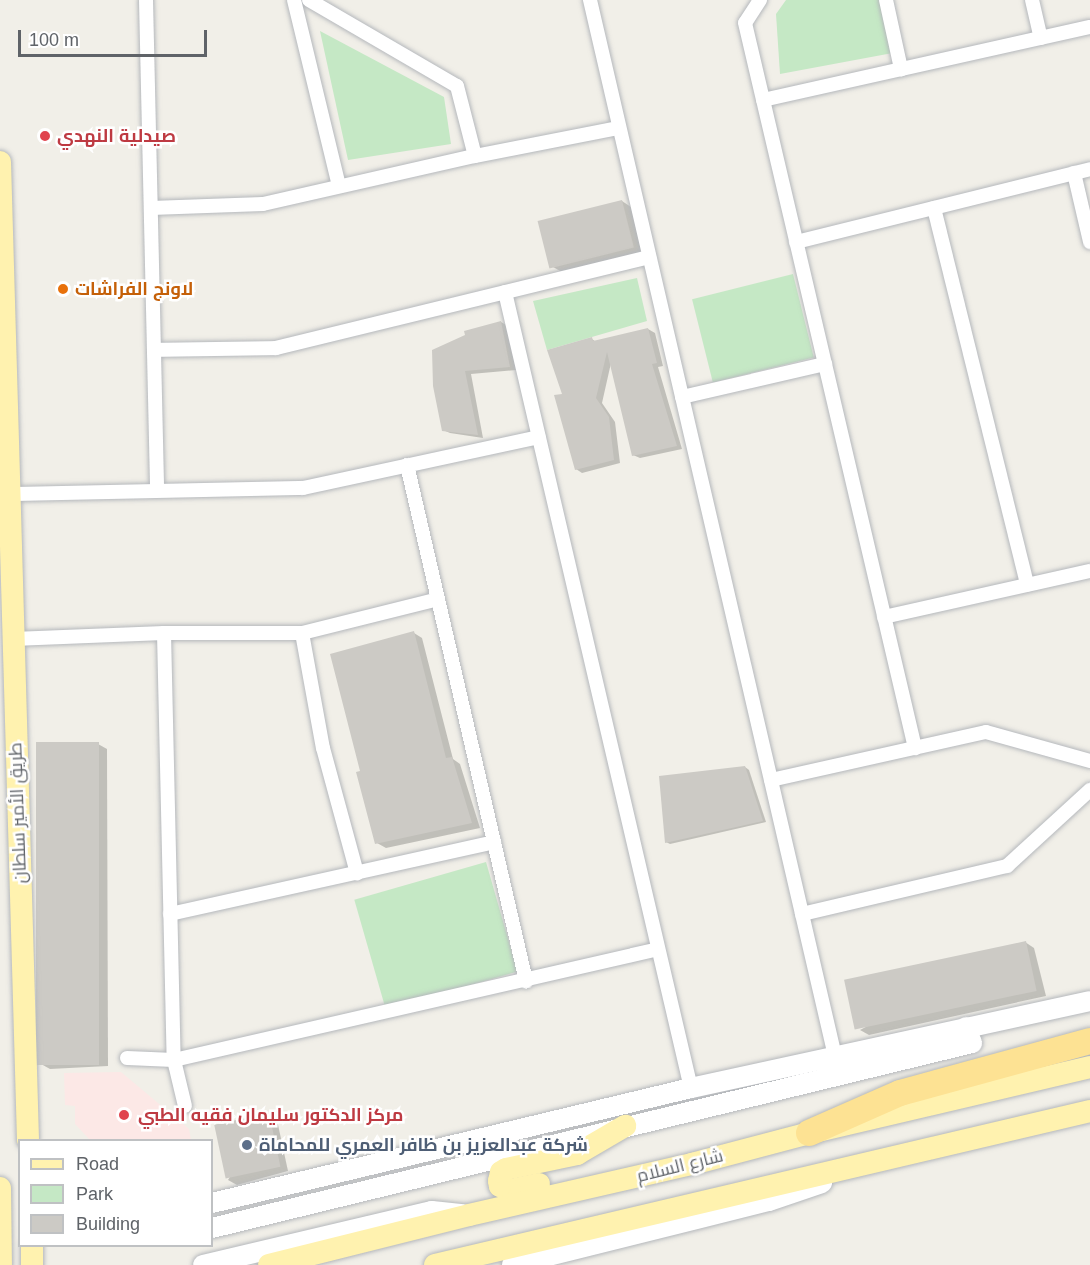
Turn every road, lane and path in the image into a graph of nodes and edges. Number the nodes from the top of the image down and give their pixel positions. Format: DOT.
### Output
graph roads {
  1 [pos="146,0"];
  2 [pos="294,0"];
  3 [pos="309,0"];
  4 [pos="590,0"];
  5 [pos="760,0"];
  6 [pos="886,0"];
  7 [pos="1032,0"];
  8 [pos="1090,27"];
  9 [pos="1041,38"];
  10 [pos="902,69"];
  11 [pos="763,100"];
  12 [pos="618,128"];
  13 [pos="475,156"];
  14 [pos="0,162"];
  15 [pos="1090,169"];
  16 [pos="1074,173"];
  17 [pos="339,186"];
  18 [pos="151,208"];
  19 [pos="934,208"];
  20 [pos="796,242"];
  21 [pos="1090,242"];
  22 [pos="649,257"];
  23 [pos="505,292"];
  24 [pos="154,350"];
  25 [pos="825,364"];
  26 [pos="682,397"];
  27 [pos="539,437"];
  28 [pos="407,465"];
  29 [pos="157,490"];
  30 [pos="10,494"];
  31 [pos="1090,571"];
  32 [pos="1027,585"];
  33 [pos="438,599"];
  34 [pos="884,617"];
  35 [pos="164,633"];
  36 [pos="302,633"];
  37 [pos="13,639"];
  38 [pos="915,748"];
  39 [pos="1090,761"];
  40 [pos="771,780"];
  41 [pos="1090,790"];
  42 [pos="494,842"];
  43 [pos="357,873"];
  44 [pos="170,914"];
  45 [pos="802,914"];
  46 [pos="657,950"];
  47 [pos="526,981"];
  48 [pos="1090,1000"];
  49 [pos="966,1027"];
  50 [pos="1090,1041"];
  51 [pos="835,1056"];
  52 [pos="127,1058"];
  53 [pos="174,1060"];
  54 [pos="1090,1067"];
  55 [pos="691,1088"];
  56 [pos="185,1106"];
  57 [pos="1090,1111"];
  58 [pos="625,1126"];
  59 [pos="809,1132"];
  60 [pos="30,1138"];
  61 [pos="896,1158"];
  62 [pos="692,1164"];
  63 [pos="0,1188"];
  64 [pos="213,1203"];
  65 [pos="469,1215"];
  66 [pos="213,1228"];
  67 [pos="1,1265"];
  68 [pos="204,1265"];
  69 [pos="269,1265"];
  70 [pos="435,1265"];
  71 [pos="512,1265"];
  1 -- 18 [label="street"];
  2 -- 17 [label="street"];
  3 -- 13 [label="street"];
  4 -- 12 [label="street"];
  5 -- 11 [label="street"];
  6 -- 10 [label="street"];
  7 -- 9 [label="street"];
  8 -- 9 [label="street"];
  9 -- 10 [label="street"];
  10 -- 11 [label="street"];
  11 -- 20 [label="street"];
  12 -- 13 [label="street"];
  12 -- 22 [label="street"];
  13 -- 17 [label="street"];
  14 -- 30 [label="main road, طريق الأمير سلطان"];
  15 -- 16 [label="street"];
  16 -- 19 [label="street"];
  16 -- 21 [label="street"];
  17 -- 18 [label="street"];
  18 -- 24 [label="street"];
  19 -- 20 [label="street"];
  19 -- 32 [label="street"];
  20 -- 25 [label="street"];
  22 -- 23 [label="street"];
  22 -- 26 [label="street"];
  23 -- 24 [label="street"];
  23 -- 27 [label="street"];
  24 -- 29 [label="street"];
  25 -- 26 [label="street"];
  25 -- 34 [label="street"];
  26 -- 40 [label="street"];
  27 -- 28 [label="street"];
  27 -- 46 [label="street"];
  28 -- 29 [label="street"];
  28 -- 33 [label="street"];
  29 -- 30 [label="street"];
  30 -- 37 [label="main road, طريق الأمير سلطان"];
  31 -- 32 [label="street"];
  32 -- 34 [label="street"];
  33 -- 36 [label="street"];
  33 -- 42 [label="street"];
  34 -- 38 [label="street"];
  35 -- 36 [label="street"];
  35 -- 37 [label="street"];
  35 -- 44 [label="street"];
  36 -- 43 [label="street"];
  37 -- 60 [label="main road, طريق الأمير سلطان"];
  38 -- 39 [label="street"];
  38 -- 40 [label="street"];
  40 -- 45 [label="street"];
  41 -- 45 [label="street"];
  42 -- 43 [label="street"];
  42 -- 47 [label="street"];
  43 -- 44 [label="street"];
  44 -- 53 [label="street"];
  45 -- 51 [label="street"];
  46 -- 47 [label="street"];
  46 -- 55 [label="street"];
  47 -- 53 [label="street"];
  48 -- 49 [label="main road"];
  49 -- 51 [label="main road"];
  49 -- 58 [label="main road"];
  50 -- 59 [label="highway"];
  51 -- 55 [label="main road"];
  52 -- 53 [label="street"];
  53 -- 56 [label="street"];
  54 -- 59 [label="main road, شارع السلام"];
  55 -- 64 [label="main road"];
  57 -- 61 [label="main road"];
  58 -- 62 [label="main road"];
  58 -- 66 [label="main road"];
  59 -- 62 [label="main road, شارع السلام"];
  61 -- 70 [label="main road"];
  61 -- 71 [label="main road"];
  62 -- 65 [label="main road, شارع السلام"];
  63 -- 67 [label="main road"];
  65 -- 68 [label="main road"];
  65 -- 69 [label="main road, شارع السلام"];
}
